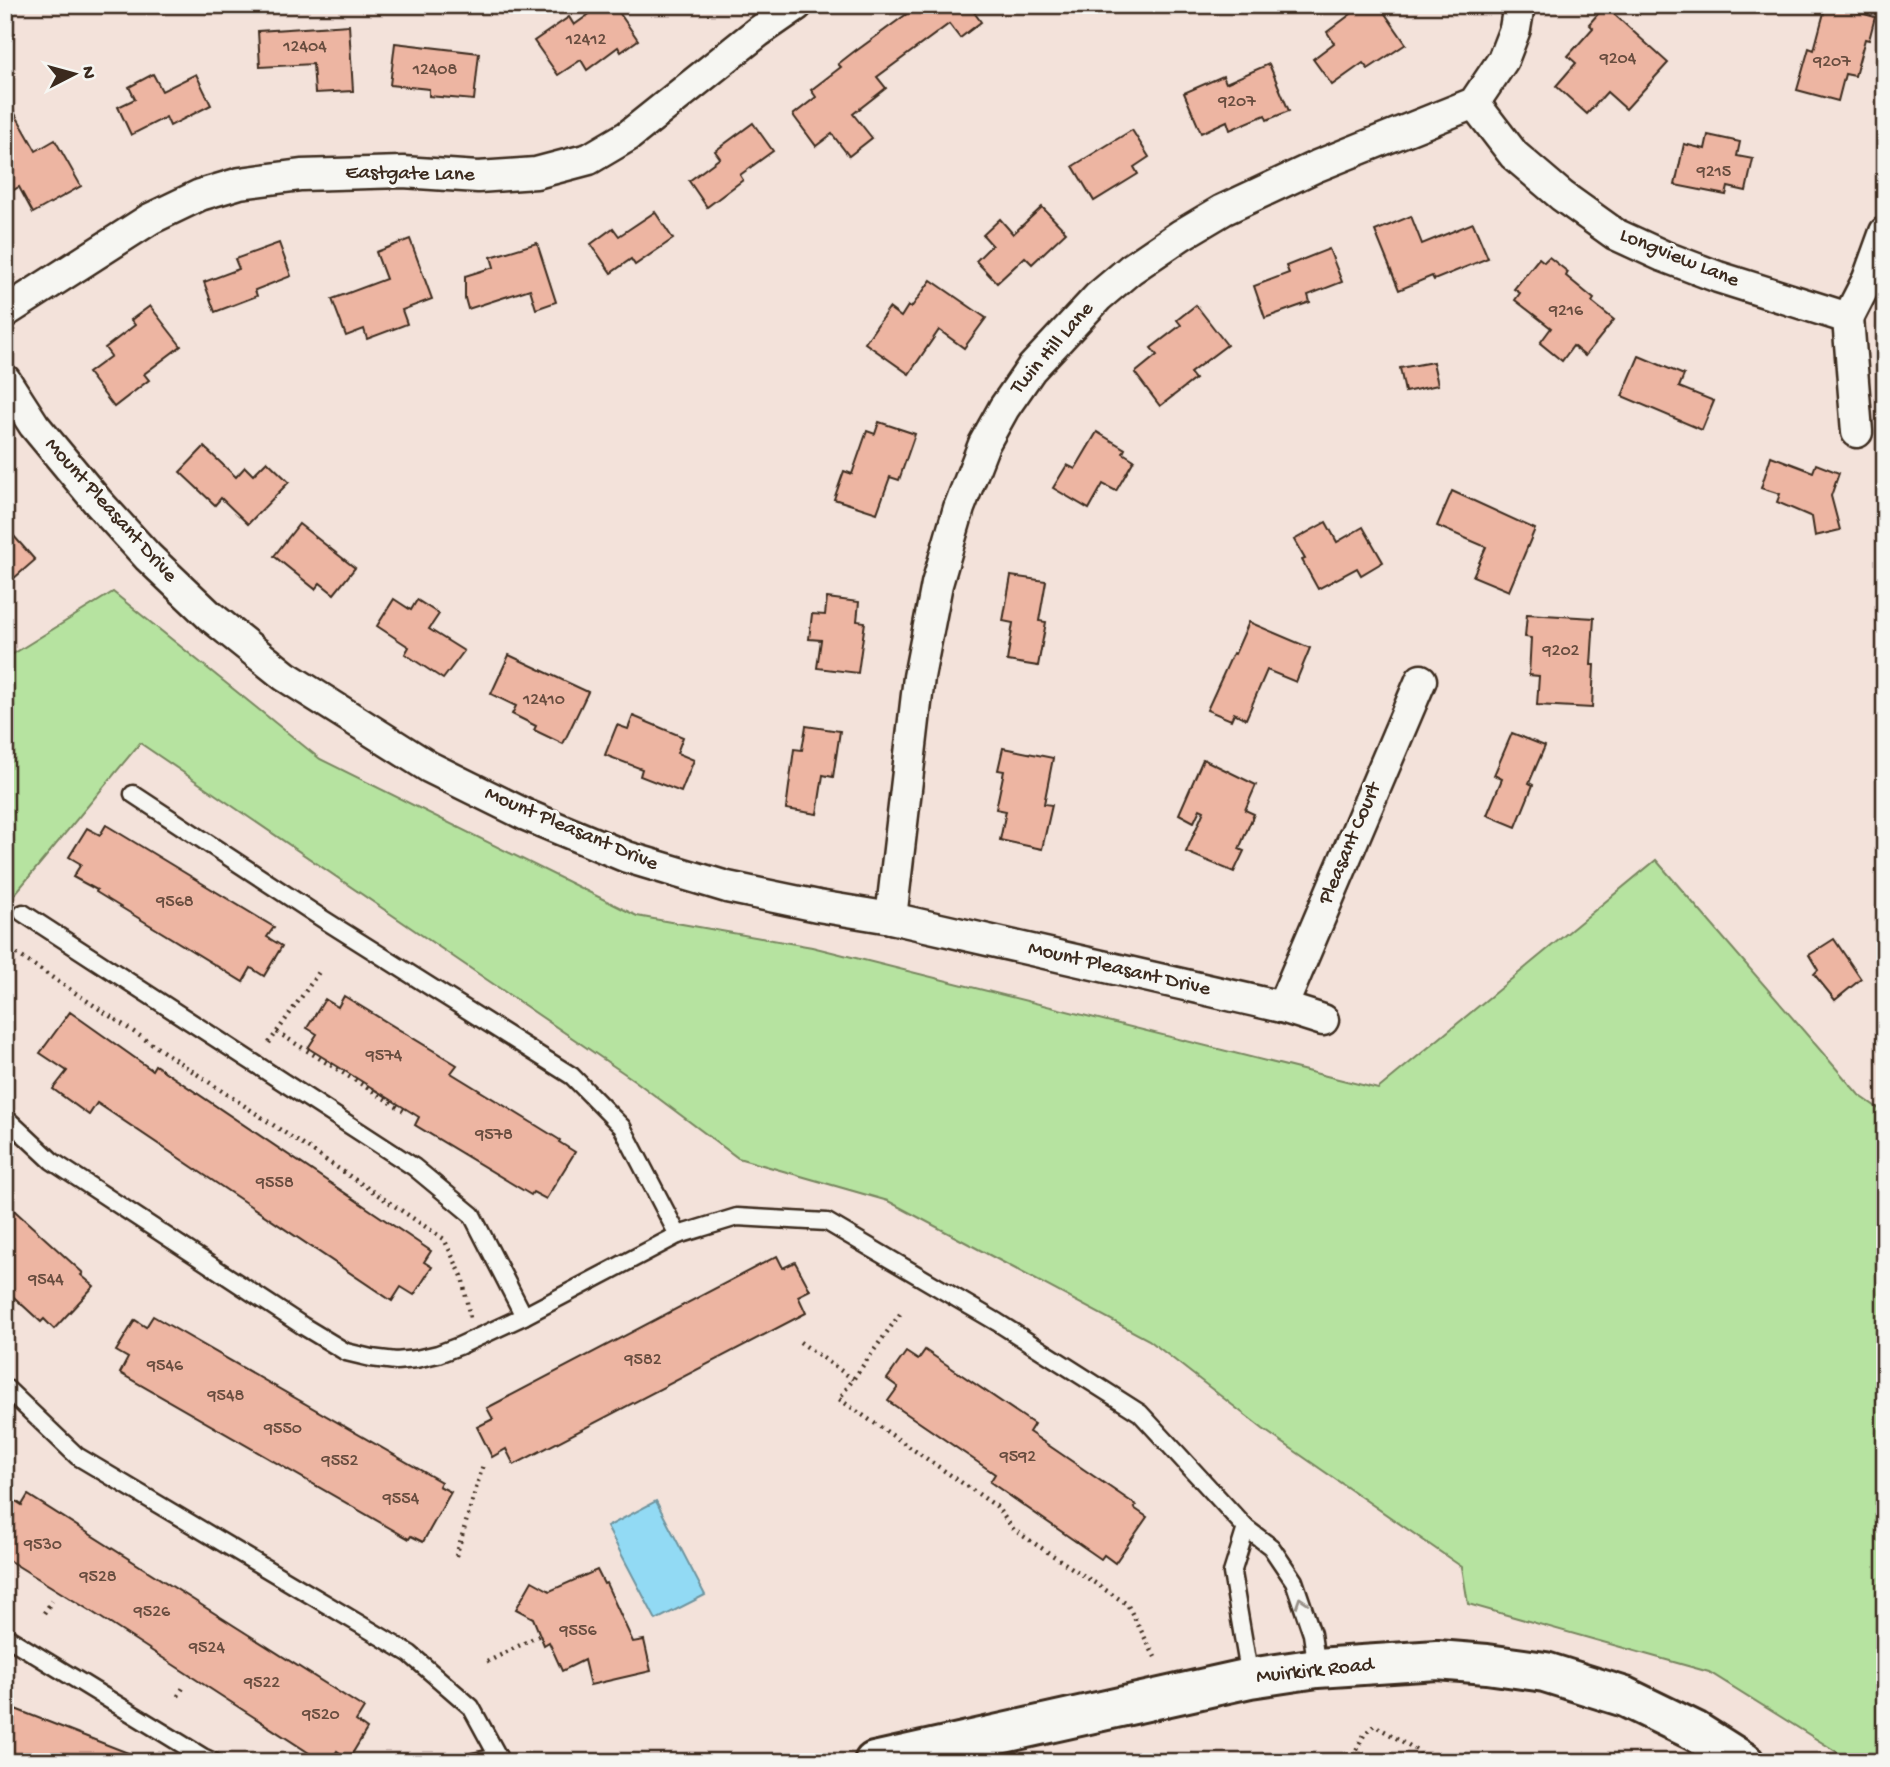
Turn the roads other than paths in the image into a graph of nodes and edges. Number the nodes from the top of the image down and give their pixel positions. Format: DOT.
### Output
graph roads {
  1 [pos="797,5"];
  2 [pos="1518,5"];
  3 [pos="1474,103"];
  4 [pos="1885,232"];
  5 [pos="5,312"];
  6 [pos="1848,317"];
  7 [pos="5,380"];
  8 [pos="1857,432"];
  9 [pos="1421,680"];
  10 [pos="133,794"];
  11 [pos="23,913"];
  12 [pos="891,918"];
  13 [pos="1282,1007"];
  14 [pos="1323,1020"];
  15 [pos="5,1117"];
  16 [pos="678,1235"];
  17 [pos="524,1316"];
  18 [pos="5,1387"];
  19 [pos="1246,1528"];
  20 [pos="5,1636"];
  21 [pos="1317,1668"];
  22 [pos="1250,1678"];
  23 [pos="500,1759"];
  24 [pos="215,1762"];
  25 [pos="472,1762"];
  26 [pos="874,1762"];
  27 [pos="1744,1762"];
  1 -- 5 [label="street, Eastgate Lane"];
  2 -- 3 [label="street"];
  3 -- 6 [label="street, Longview Lane"];
  3 -- 12 [label="street, Twin Hill Lane"];
  4 -- 6 [label="street"];
  6 -- 8 [label="street"];
  7 -- 12 [label="street, Mount Pleasant Drive"];
  9 -- 13 [label="street, Pleasant Court"];
  10 -- 16 [label="lane"];
  11 -- 17 [label="lane"];
  12 -- 13 [label="street, Mount Pleasant Drive"];
  13 -- 14 [label="street, Mount Pleasant Drive"];
  15 -- 17 [label="lane"];
  16 -- 17 [label="lane"];
  16 -- 19 [label="lane"];
  18 -- 23 [label="lane"];
  21 -- 19 [label="lane, one-way"];
  19 -- 22 [label="lane"];
  20 -- 24 [label="lane"];
  21 -- 22 [label="main road, Muirkirk Road"];
  21 -- 27 [label="main road, Muirkirk Road"];
  22 -- 26 [label="main road, Muirkirk Road"];
  23 -- 25 [label="lane"];
}
